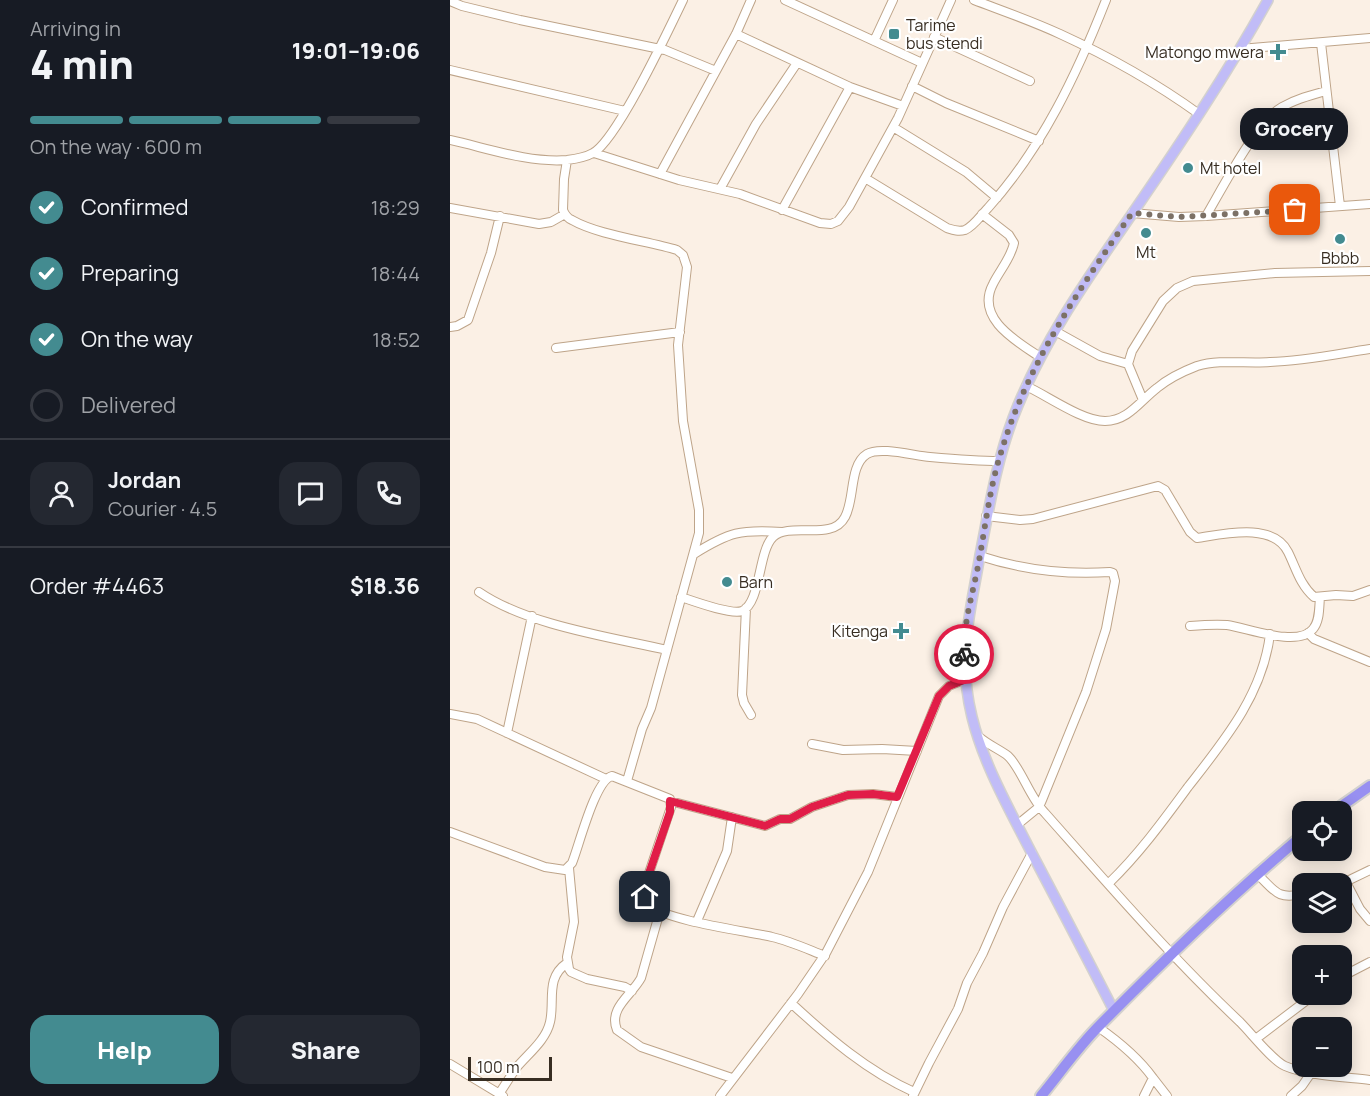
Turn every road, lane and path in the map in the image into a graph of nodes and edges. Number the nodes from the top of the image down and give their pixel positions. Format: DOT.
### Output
graph roads {
  1 [pos="477,0"];
  2 [pos="683,0"];
  3 [pos="751,0"];
  4 [pos="785,0"];
  5 [pos="893,0"];
  6 [pos="951,0"];
  7 [pos="974,0"];
  8 [pos="1106,0"];
  9 [pos="1268,0"];
  10 [pos="450,2"];
  11 [pos="462,6"];
  12 [pos="450,9"];
  13 [pos="474,9"];
  14 [pos="736,34"];
  15 [pos="934,37"];
  16 [pos="1370,38"];
  17 [pos="874,41"];
  18 [pos="1321,43"];
  19 [pos="1088,47"];
  20 [pos="658,48"];
  21 [pos="1240,49"];
  22 [pos="797,63"];
  23 [pos="922,63"];
  24 [pos="450,70"];
  25 [pos="716,71"];
  26 [pos="1030,81"];
  27 [pos="912,86"];
  28 [pos="850,87"];
  29 [pos="1326,91"];
  30 [pos="903,106"];
  31 [pos="626,111"];
  32 [pos="1199,114"];
  33 [pos="893,127"];
  34 [pos="450,140"];
  35 [pos="1039,141"];
  36 [pos="594,153"];
  37 [pos="567,160"];
  38 [pos="660,174"];
  39 [pos="865,178"];
  40 [pos="720,189"];
  41 [pos="997,198"];
  42 [pos="1370,204"];
  43 [pos="450,207"];
  44 [pos="1340,207"];
  45 [pos="782,210"];
  46 [pos="1132,213"];
  47 [pos="565,214"];
  48 [pos="982,214"];
  49 [pos="500,216"];
  50 [pos="1206,216"];
  51 [pos="1370,271"];
  52 [pos="450,327"];
  53 [pos="1055,331"];
  54 [pos="680,332"];
  55 [pos="556,348"];
  56 [pos="1370,349"];
  57 [pos="1041,357"];
  58 [pos="1128,364"];
  59 [pos="1026,386"];
  60 [pos="1143,400"];
  61 [pos="999,461"];
  62 [pos="986,516"];
  63 [pos="784,532"];
  64 [pos="694,554"];
  65 [pos="980,556"];
  66 [pos="1370,590"];
  67 [pos="479,592"];
  68 [pos="681,597"];
  69 [pos="1320,597"];
  70 [pos="746,608"];
  71 [pos="532,616"];
  72 [pos="1190,626"];
  73 [pos="1308,633"];
  74 [pos="1270,634"];
  75 [pos="667,650"];
  76 [pos="1370,662"];
  77 [pos="966,679"];
  78 [pos="450,714"];
  79 [pos="752,715"];
  80 [pos="507,734"];
  81 [pos="978,736"];
  82 [pos="812,744"];
  83 [pos="917,751"];
  84 [pos="606,779"];
  85 [pos="627,781"];
  86 [pos="1370,786"];
  87 [pos="897,797"];
  88 [pos="670,801"];
  89 [pos="1349,801"];
  90 [pos="1039,807"];
  91 [pos="732,817"];
  92 [pos="1017,825"];
  93 [pos="450,832"];
  94 [pos="1292,844"];
  95 [pos="1032,853"];
  96 [pos="569,868"];
  97 [pos="1370,870"];
  98 [pos="1257,873"];
  99 [pos="1352,879"];
  100 [pos="1109,884"];
  101 [pos="1292,896"];
  102 [pos="1352,897"];
  103 [pos="660,911"];
  104 [pos="697,921"];
  105 [pos="1370,921"];
  106 [pos="1172,952"];
  107 [pos="825,956"];
  108 [pos="1370,962"];
  109 [pos="567,963"];
  110 [pos="1352,971"];
  111 [pos="632,991"];
  112 [pos="791,1003"];
  113 [pos="1300,1005"];
  114 [pos="1114,1011"];
  115 [pos="1098,1027"];
  116 [pos="1257,1038"];
  117 [pos="450,1064"];
  118 [pos="1292,1068"];
  119 [pos="1308,1077"];
  120 [pos="1345,1077"];
  121 [pos="732,1078"];
  122 [pos="1153,1078"];
  123 [pos="1370,1080"];
  124 [pos="914,1094"];
  125 [pos="501,1095"];
  126 [pos="720,1096"];
  127 [pos="1041,1096"];
  128 [pos="1144,1096"];
  129 [pos="1167,1096"];
  130 [pos="1292,1096"];
  1 -- 13 [label="street"];
  2 -- 20 [label="street"];
  3 -- 14 [label="street"];
  4 -- 17 [label="street"];
  5 -- 17 [label="street"];
  6 -- 15 [label="street"];
  7 -- 19 [label="street"];
  8 -- 19 [label="street"];
  9 -- 21 [label="main road"];
  10 -- 11 [label="street"];
  11 -- 12 [label="street"];
  11 -- 13 [label="street"];
  13 -- 20 [label="street"];
  14 -- 22 [label="street"];
  14 -- 25 [label="street"];
  15 -- 23 [label="street"];
  15 -- 26 [label="street"];
  16 -- 18 [label="street"];
  17 -- 23 [label="street"];
  18 -- 21 [label="street"];
  18 -- 29 [label="street"];
  19 -- 32 [label="street"];
  19 -- 35 [label="street"];
  20 -- 25 [label="street"];
  20 -- 31 [label="street"];
  21 -- 32 [label="main road"];
  22 -- 28 [label="street"];
  22 -- 40 [label="street"];
  23 -- 27 [label="street"];
  24 -- 31 [label="street"];
  25 -- 38 [label="street"];
  27 -- 30 [label="street"];
  27 -- 35 [label="street"];
  28 -- 30 [label="street"];
  28 -- 45 [label="street"];
  29 -- 44 [label="street"];
  29 -- 50 [label="street"];
  30 -- 33 [label="street"];
  31 -- 36 [label="street"];
  32 -- 46 [label="main road"];
  33 -- 39 [label="street"];
  33 -- 41 [label="street"];
  34 -- 37 [label="street"];
  35 -- 41 [label="street"];
  36 -- 37 [label="street"];
  36 -- 38 [label="street"];
  37 -- 47 [label="street"];
  38 -- 40 [label="street"];
  39 -- 45 [label="street"];
  39 -- 48 [label="street"];
  40 -- 45 [label="street"];
  41 -- 48 [label="street"];
  42 -- 44 [label="street"];
  43 -- 49 [label="street"];
  44 -- 50 [label="street"];
  46 -- 50 [label="street"];
  46 -- 53 [label="main road"];
  47 -- 49 [label="street"];
  47 -- 54 [label="street"];
  48 -- 57 [label="street"];
  49 -- 52 [label="street"];
  51 -- 58 [label="street"];
  53 -- 57 [label="main road"];
  53 -- 58 [label="street"];
  54 -- 55 [label="street"];
  54 -- 64 [label="street"];
  56 -- 60 [label="street"];
  57 -- 59 [label="main road"];
  58 -- 60 [label="street"];
  59 -- 60 [label="street"];
  59 -- 61 [label="main road"];
  61 -- 62 [label="main road"];
  61 -- 63 [label="street"];
  62 -- 65 [label="main road"];
  62 -- 69 [label="street"];
  63 -- 64 [label="street"];
  63 -- 70 [label="street"];
  64 -- 68 [label="street"];
  65 -- 77 [label="main road"];
  65 -- 90 [label="street"];
  66 -- 69 [label="street"];
  67 -- 71 [label="street"];
  68 -- 70 [label="street"];
  68 -- 75 [label="street"];
  69 -- 73 [label="street"];
  70 -- 79 [label="street"];
  71 -- 75 [label="street"];
  71 -- 80 [label="street"];
  72 -- 74 [label="street"];
  73 -- 74 [label="street"];
  73 -- 76 [label="street"];
  74 -- 100 [label="street"];
  75 -- 85 [label="street"];
  77 -- 81 [label="main road"];
  77 -- 83 [label="street"];
  78 -- 80 [label="street"];
  80 -- 84 [label="street"];
  81 -- 90 [label="street"];
  81 -- 92 [label="main road"];
  82 -- 83 [label="street"];
  83 -- 87 [label="street"];
  84 -- 85 [label="street"];
  84 -- 96 [label="street"];
  85 -- 88 [label="street"];
  86 -- 89 [label="highway"];
  87 -- 91 [label="street"];
  87 -- 107 [label="street"];
  88 -- 91 [label="street"];
  88 -- 103 [label="street"];
  90 -- 92 [label="street"];
  90 -- 100 [label="street"];
  91 -- 104 [label="street"];
  92 -- 95 [label="main road"];
  93 -- 96 [label="street"];
  94 -- 98 [label="highway"];
  95 -- 114 [label="main road"];
  95 -- 124 [label="street"];
  96 -- 109 [label="street"];
  97 -- 99 [label="street"];
  98 -- 101 [label="street"];
  98 -- 106 [label="highway"];
  100 -- 106 [label="street"];
  102 -- 105 [label="street"];
  103 -- 104 [label="street"];
  103 -- 111 [label="street"];
  104 -- 107 [label="street"];
  106 -- 114 [label="highway"];
  106 -- 116 [label="street"];
  107 -- 112 [label="street"];
  108 -- 110 [label="street"];
  109 -- 111 [label="street"];
  109 -- 125 [label="street"];
  111 -- 121 [label="street"];
  112 -- 121 [label="street"];
  112 -- 124 [label="street"];
  113 -- 116 [label="street"];
  114 -- 115 [label="highway"];
  115 -- 122 [label="street"];
  115 -- 127 [label="highway"];
  116 -- 118 [label="street"];
  117 -- 125 [label="street"];
  119 -- 130 [label="street"];
  120 -- 123 [label="street"];
  121 -- 126 [label="street"];
  122 -- 128 [label="street"];
  122 -- 129 [label="street"];
}
